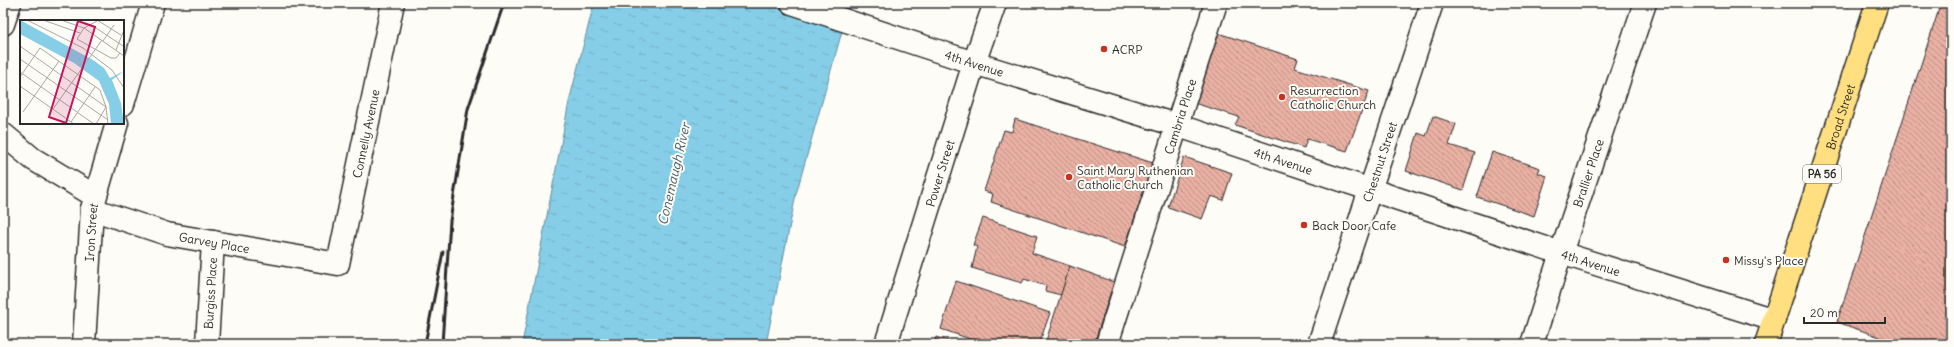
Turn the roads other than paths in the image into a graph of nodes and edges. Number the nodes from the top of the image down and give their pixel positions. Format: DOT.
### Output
graph roads {
  1 [pos="10,3"];
  2 [pos="153,3"];
  3 [pos="393,3"];
  4 [pos="792,3"];
  5 [pos="995,3"];
  6 [pos="1216,3"];
  7 [pos="1432,3"];
  8 [pos="1646,3"];
  9 [pos="1877,3"];
  10 [pos="3,24"];
  11 [pos="974,63"];
  12 [pos="124,101"];
  13 [pos="117,124"];
  14 [pos="1176,125"];
  15 [pos="3,134"];
  16 [pos="1369,191"];
  17 [pos="94,202"];
  18 [pos="213,242"];
  19 [pos="1561,253"];
  20 [pos="338,264"];
  21 [pos="1774,320"];
  22 [pos="84,344"];
  23 [pos="207,344"];
  24 [pos="886,344"];
  25 [pos="1107,344"];
  26 [pos="1319,344"];
  27 [pos="1532,344"];
  28 [pos="1766,344"];
  1 -- 10 [label="street"];
  2 -- 12 [label="street"];
  3 -- 20 [label="street, Connelly Avenue"];
  4 -- 11 [label="street, 4th Avenue"];
  5 -- 11 [label="street, Power Street"];
  6 -- 14 [label="street, Cambria Place"];
  7 -- 16 [label="street, Chestnut Street"];
  8 -- 19 [label="street, Brallier Place"];
  9 -- 21 [label="highway, Broad Street / PA 56"];
  11 -- 14 [label="street, 4th Avenue"];
  11 -- 24 [label="street, Power Street"];
  13 -- 17 [label="street, Iron Street"];
  14 -- 16 [label="street, 4th Avenue"];
  14 -- 25 [label="street, Cambria Place"];
  15 -- 17 [label="street, Garvey Place"];
  16 -- 19 [label="street, 4th Avenue"];
  16 -- 26 [label="street, Chestnut Street"];
  17 -- 18 [label="street, Garvey Place"];
  17 -- 22 [label="street, Iron Street"];
  18 -- 20 [label="street, Garvey Place"];
  18 -- 23 [label="street, Burgiss Place"];
  19 -- 21 [label="street, 4th Avenue"];
  19 -- 27 [label="street, Brallier Place"];
  21 -- 28 [label="highway, Broad Street / PA 56"];
}
